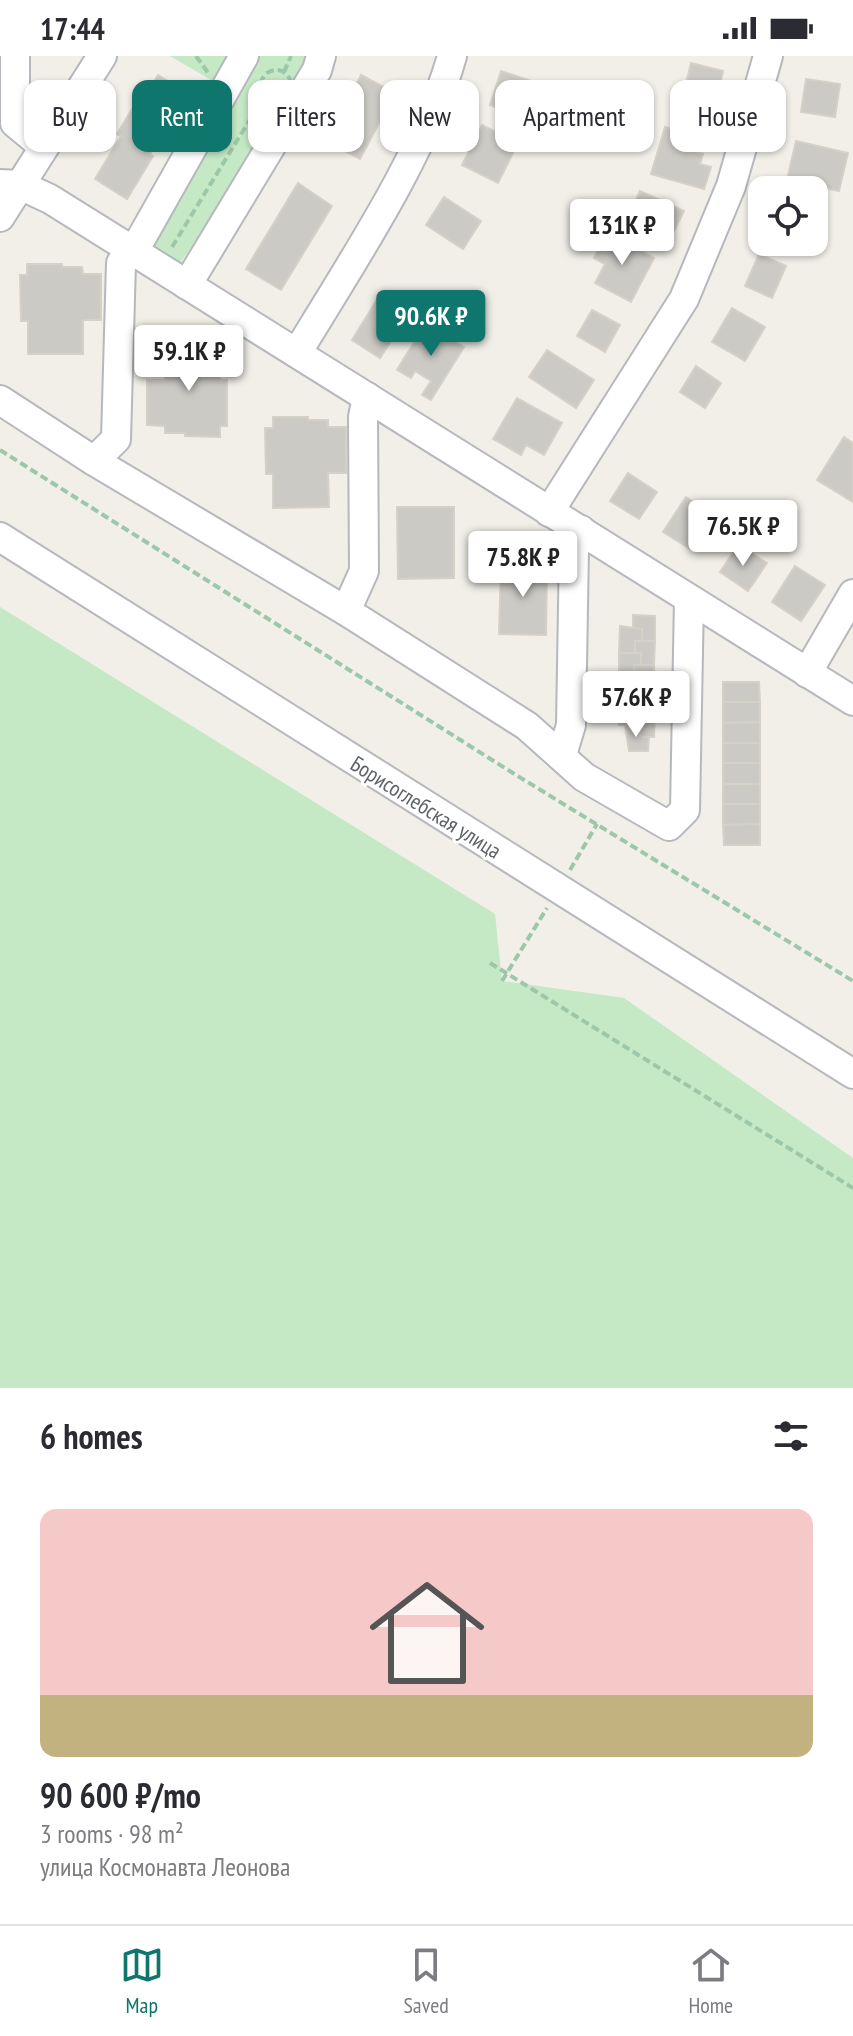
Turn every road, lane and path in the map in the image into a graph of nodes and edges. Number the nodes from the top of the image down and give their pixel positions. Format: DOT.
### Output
graph roads {
  1 [pos="15,56"];
  2 [pos="102,56"];
  3 [pos="244,56"];
  4 [pos="291,56"];
  5 [pos="321,56"];
  6 [pos="452,56"];
  7 [pos="768,56"];
  8 [pos="284,72"];
  9 [pos="87,80"];
  10 [pos="263,80"];
  11 [pos="290,80"];
  12 [pos="248,123"];
  13 [pos="24,130"];
  14 [pos="39,152"];
  15 [pos="10,184"];
  16 [pos="0,217"];
  17 [pos="134,251"];
  18 [pos="160,267"];
  19 [pos="187,285"];
  20 [pos="297,353"];
  21 [pos="367,397"];
  22 [pos="0,400"];
  23 [pos="0,450"];
  24 [pos="94,461"];
  25 [pos="549,512"];
  26 [pos="581,530"];
  27 [pos="0,537"];
  28 [pos="853,594"];
  29 [pos="689,599"];
  30 [pos="346,611"];
  31 [pos="807,673"];
  32 [pos="853,701"];
  33 [pos="562,755"];
  34 [pos="490,963"];
  35 [pos="853,981"];
  36 [pos="853,1074"];
  37 [pos="853,1188"];
  1 -- 13 [label="street"];
  2 -- 9 [label="street"];
  3 -- 17 [label="street"];
  4 -- 8 [label="path"];
  5 -- 19 [label="street"];
  6 -- 20 [label="street"];
  7 -- 25 [label="street"];
  8 -- 10 [label="path"];
  8 -- 11 [label="path"];
  12 -- 18 [label="path"];
  14 -- 15 [label="street"];
  15 -- 16 [label="street"];
  15 -- 17 [label="street"];
  17 -- 18 [label="street"];
  17 -- 24 [label="street"];
  18 -- 19 [label="street"];
  19 -- 20 [label="street"];
  20 -- 21 [label="street"];
  21 -- 25 [label="street"];
  21 -- 30 [label="street"];
  22 -- 24 [label="street"];
  23 -- 35 [label="path"];
  24 -- 30 [label="street"];
  25 -- 26 [label="street"];
  26 -- 29 [label="street"];
  26 -- 33 [label="street"];
  27 -- 36 [label="street, Борисоглебская улица"];
  28 -- 31 [label="street"];
  29 -- 31 [label="street"];
  29 -- 33 [label="street"];
  30 -- 33 [label="street"];
  31 -- 32 [label="street"];
  34 -- 37 [label="path"];
}
